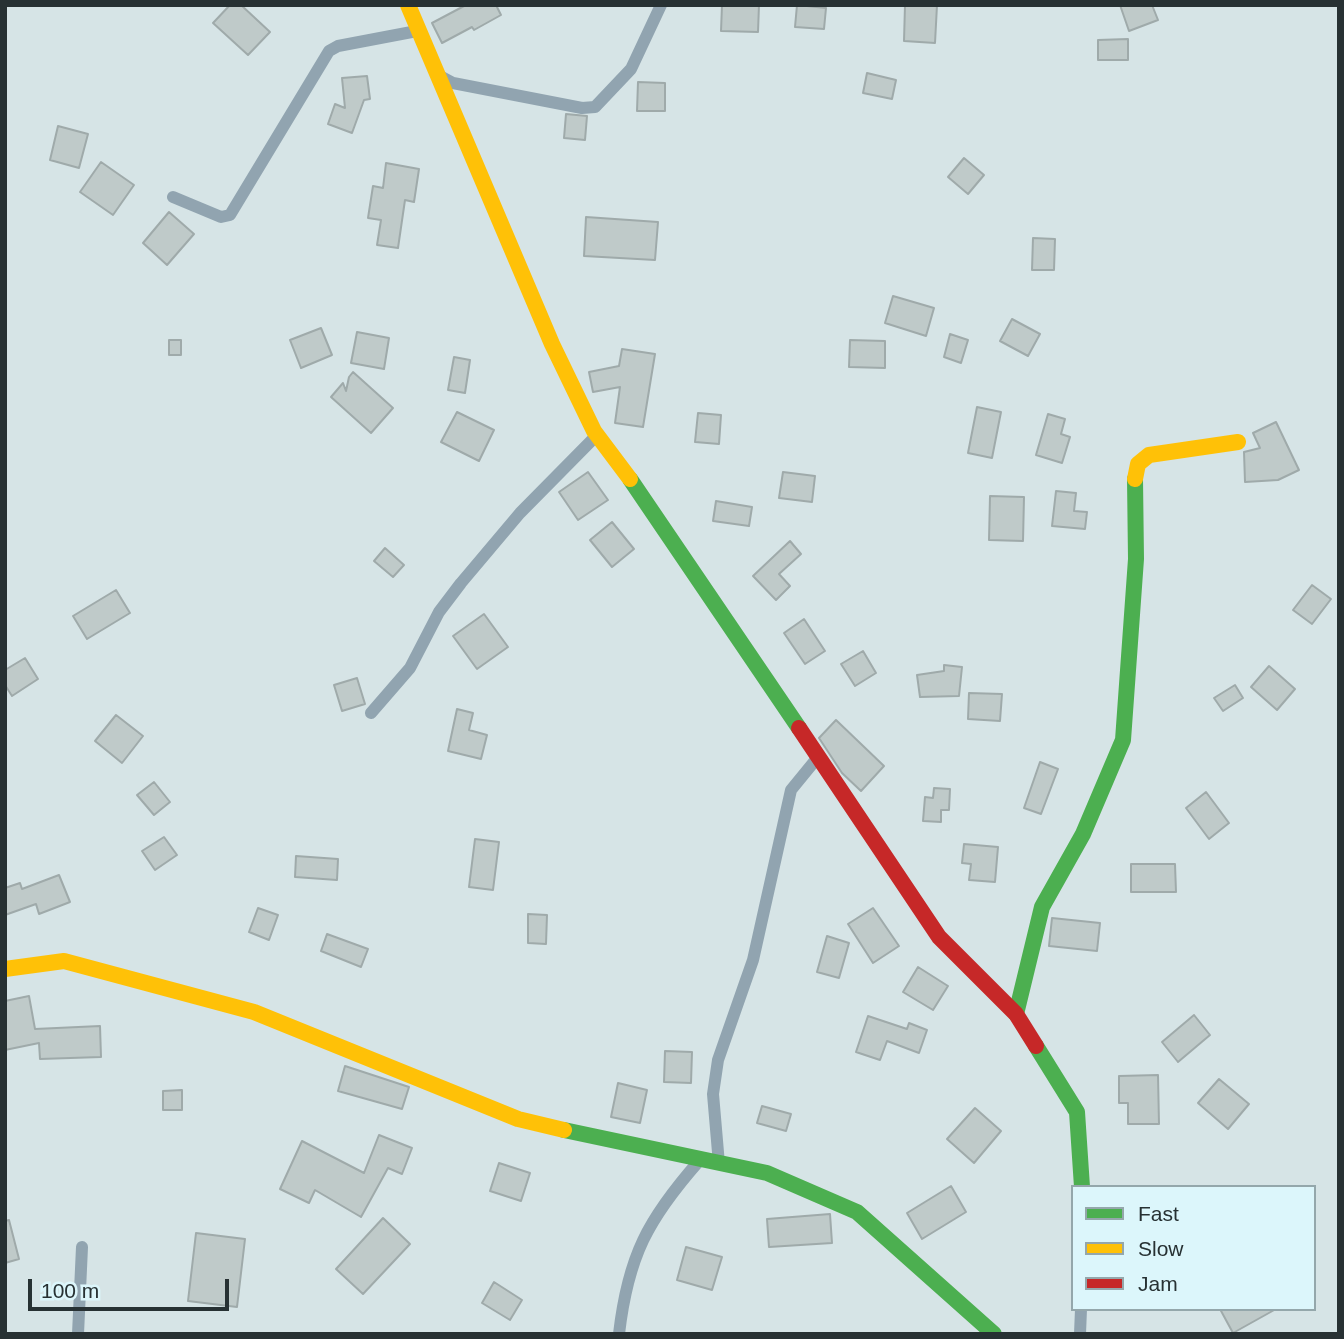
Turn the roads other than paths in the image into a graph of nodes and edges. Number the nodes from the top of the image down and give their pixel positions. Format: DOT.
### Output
graph roads {
  1 [pos="408,5"];
  2 [pos="661,5"];
  3 [pos="417,31"];
  4 [pos="438,75"];
  5 [pos="173,197"];
  6 [pos="597,435"];
  7 [pos="1238,442"];
  8 [pos="372,713"];
  9 [pos="818,757"];
  10 [pos="5,969"];
  11 [pos="1016,1014"];
  12 [pos="699,1161"];
  13 [pos="719,1164"];
  14 [pos="1082,1185"];
  15 [pos="82,1247"];
  16 [pos="1081,1311"];
  17 [pos="78,1334"];
  18 [pos="619,1334"];
  19 [pos="994,1334"];
  20 [pos="1080,1334"];
  1 -- 3 [label="street"];
  2 -- 4 [label="street"];
  3 -- 4 [label="street"];
  3 -- 5 [label="street"];
  4 -- 6 [label="street"];
  6 -- 8 [label="street"];
  6 -- 9 [label="street"];
  7 -- 11 [label="street"];
  9 -- 11 [label="street"];
  9 -- 13 [label="street"];
  10 -- 12 [label="street"];
  11 -- 14 [label="street"];
  12 -- 13 [label="street"];
  12 -- 18 [label="street"];
  13 -- 19 [label="street"];
  15 -- 17 [label="street"];
  16 -- 20 [label="street"];
}
